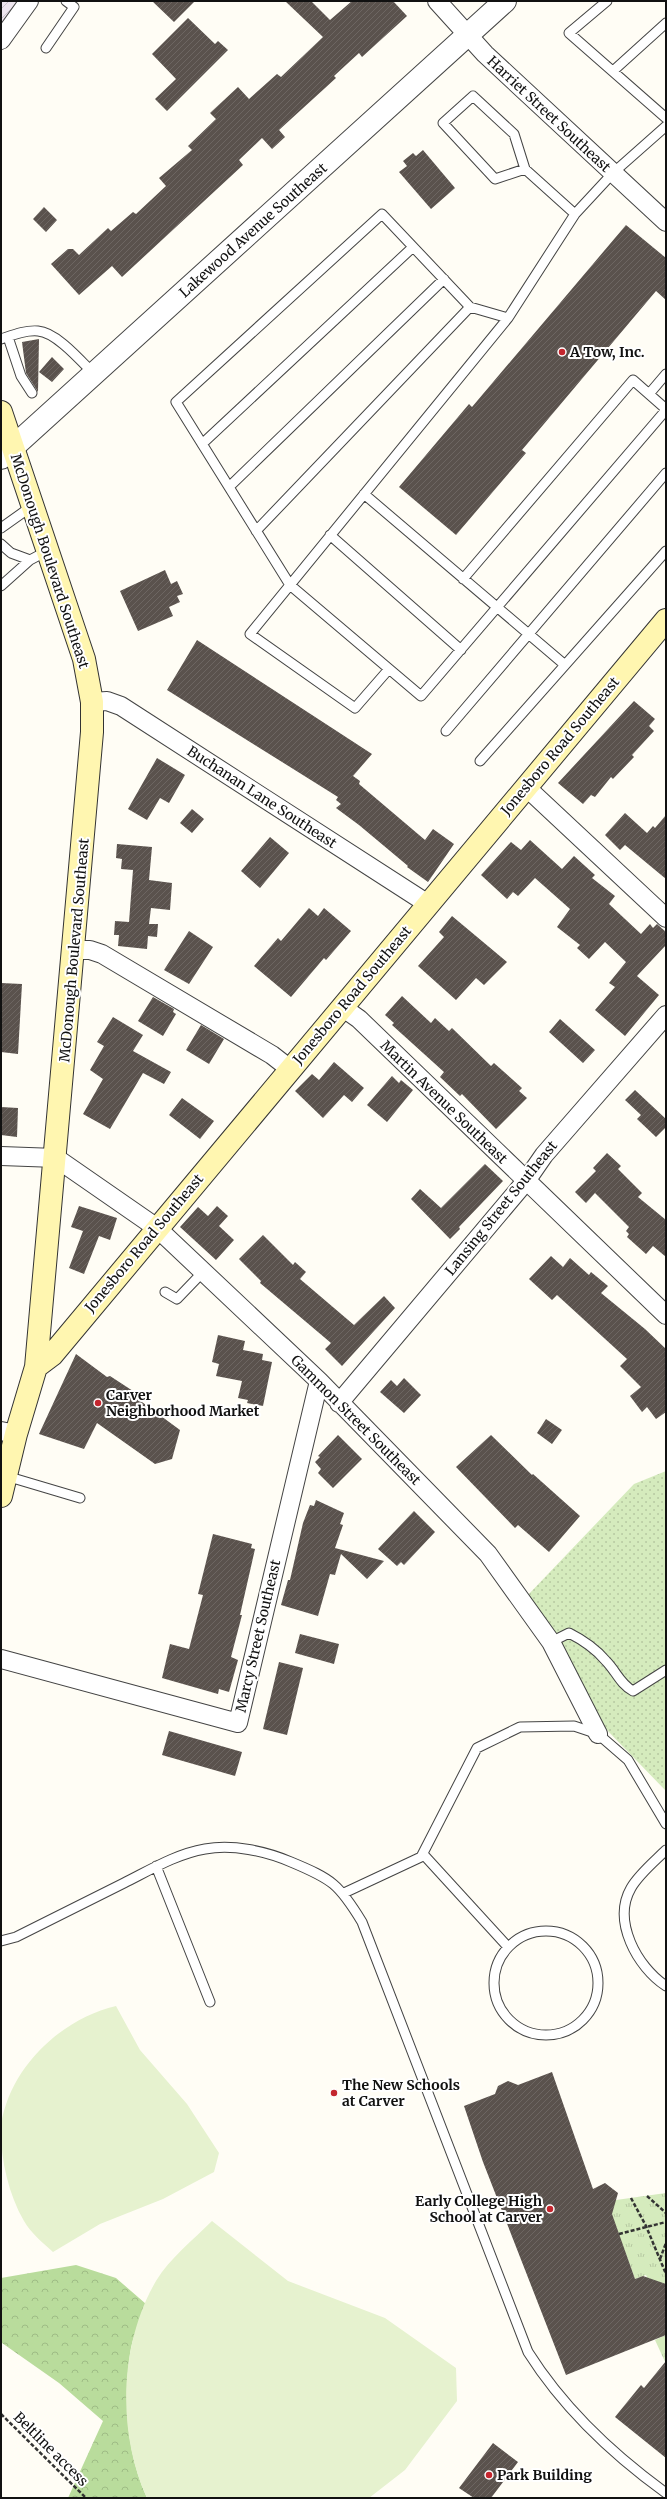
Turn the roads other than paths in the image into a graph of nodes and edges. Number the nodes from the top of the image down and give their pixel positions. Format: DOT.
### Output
graph roads {
  1 [pos="29,1"];
  2 [pos="66,1"];
  3 [pos="437,1"];
  4 [pos="505,1"];
  5 [pos="607,1"];
  6 [pos="666,22"];
  7 [pos="469,34"];
  8 [pos="1,40"];
  9 [pos="46,48"];
  10 [pos="613,72"];
  11 [pos="666,118"];
  12 [pos="666,126"];
  13 [pos="525,169"];
  14 [pos="613,173"];
  15 [pos="575,214"];
  16 [pos="666,222"];
  17 [pos="413,247"];
  18 [pos="444,279"];
  19 [pos="470,308"];
  20 [pos="508,318"];
  21 [pos="4,338"];
  22 [pos="94,374"];
  23 [pos="666,374"];
  24 [pos="32,393"];
  25 [pos="649,394"];
  26 [pos="666,409"];
  27 [pos="1,412"];
  28 [pos="202,444"];
  29 [pos="7,453"];
  30 [pos="666,473"];
  31 [pos="229,487"];
  32 [pos="364,494"];
  33 [pos="32,506"];
  34 [pos="1,528"];
  35 [pos="256,531"];
  36 [pos="330,535"];
  37 [pos="1,544"];
  38 [pos="666,551"];
  39 [pos="39,556"];
  40 [pos="463,578"];
  41 [pos="290,585"];
  42 [pos="1,586"];
  43 [pos="497,607"];
  44 [pos="666,620"];
  45 [pos="529,634"];
  46 [pos="460,650"];
  47 [pos="565,665"];
  48 [pos="389,669"];
  49 [pos="92,702"];
  50 [pos="446,731"];
  51 [pos="480,761"];
  52 [pos="526,787"];
  53 [pos="428,904"];
  54 [pos="666,918"];
  55 [pos="74,950"];
  56 [pos="342,1007"];
  57 [pos="666,1015"];
  58 [pos="290,1069"];
  59 [pos="1,1156"];
  60 [pos="56,1158"];
  61 [pos="526,1181"];
  62 [pos="157,1228"];
  63 [pos="203,1272"];
  64 [pos="165,1292"];
  65 [pos="666,1315"];
  66 [pos="36,1367"];
  67 [pos="319,1381"];
  68 [pos="339,1403"];
  69 [pos="8,1432"];
  70 [pos="4,1486"];
  71 [pos="80,1498"];
  72 [pos="551,1642"];
  73 [pos="1,1659"];
  74 [pos="666,1670"];
  75 [pos="598,1734"];
  76 [pos="666,1824"];
  77 [pos="666,1850"];
  78 [pos="423,1854"];
  79 [pos="156,1866"];
  80 [pos="344,1893"];
  81 [pos="1,1941"];
  82 [pos="508,1947"];
  83 [pos="666,1986"];
  84 [pos="210,2002"];
  85 [pos="666,2493"];
  1 -- 8 [label="street"];
  2 -- 9 [label="lane"];
  3 -- 7 [label="street, Harriet Street Southeast"];
  4 -- 7 [label="street, Lakewood Avenue Southeast"];
  5 -- 10 [label="lane"];
  6 -- 10 [label="lane"];
  7 -- 14 [label="street, Harriet Street Southeast"];
  7 -- 22 [label="street, Lakewood Avenue Southeast"];
  10 -- 11 [label="lane"];
  12 -- 14 [label="lane"];
  13 -- 13 [label="lane"];
  13 -- 15 [label="lane"];
  14 -- 15 [label="lane"];
  14 -- 16 [label="street, Harriet Street Southeast"];
  15 -- 20 [label="lane"];
  17 -- 18 [label="lane"];
  17 -- 28 [label="lane"];
  17 -- 28 [label="lane"];
  18 -- 19 [label="lane"];
  18 -- 31 [label="lane"];
  19 -- 20 [label="lane"];
  19 -- 35 [label="lane"];
  20 -- 32 [label="lane"];
  21 -- 22 [label="lane"];
  21 -- 24 [label="lane"];
  22 -- 29 [label="street, Lakewood Avenue Southeast"];
  23 -- 25 [label="lane"];
  25 -- 26 [label="lane"];
  25 -- 40 [label="lane"];
  26 -- 43 [label="lane"];
  27 -- 29 [label="main road, McDonough Boulevard Southeast"];
  28 -- 31 [label="lane"];
  29 -- 33 [label="main road, McDonough Boulevard Southeast"];
  30 -- 45 [label="lane"];
  31 -- 35 [label="lane"];
  32 -- 36 [label="lane"];
  32 -- 40 [label="lane"];
  33 -- 34 [label="lane"];
  33 -- 39 [label="main road, McDonough Boulevard Southeast"];
  35 -- 41 [label="lane"];
  36 -- 41 [label="lane"];
  36 -- 46 [label="lane"];
  37 -- 39 [label="lane"];
  38 -- 47 [label="lane"];
  39 -- 42 [label="lane"];
  39 -- 49 [label="main road, McDonough Boulevard Southeast"];
  40 -- 43 [label="lane"];
  41 -- 48 [label="lane"];
  41 -- 48 [label="lane"];
  43 -- 45 [label="lane"];
  43 -- 46 [label="lane"];
  44 -- 52 [label="main road, Jonesboro Road Southeast"];
  45 -- 47 [label="lane"];
  45 -- 50 [label="lane"];
  46 -- 48 [label="lane"];
  47 -- 51 [label="lane"];
  49 -- 53 [label="street, Buchanan Lane Southeast"];
  49 -- 55 [label="main road, McDonough Boulevard Southeast"];
  52 -- 53 [label="main road, Jonesboro Road Southeast"];
  52 -- 54 [label="street"];
  53 -- 56 [label="main road, Jonesboro Road Southeast"];
  55 -- 58 [label="street"];
  55 -- 60 [label="main road, McDonough Boulevard Southeast"];
  56 -- 58 [label="main road, Jonesboro Road Southeast"];
  56 -- 61 [label="street, Martin Avenue Southeast"];
  57 -- 61 [label="street, Lansing Street Southeast"];
  58 -- 62 [label="main road, Jonesboro Road Southeast"];
  59 -- 60 [label="street"];
  60 -- 62 [label="street, Gammon Street Southeast"];
  60 -- 66 [label="main road, McDonough Boulevard Southeast"];
  61 -- 65 [label="street, Martin Avenue Southeast"];
  61 -- 68 [label="street, Lansing Street Southeast"];
  62 -- 63 [label="street, Gammon Street Southeast"];
  62 -- 66 [label="main road, Jonesboro Road Southeast"];
  63 -- 64 [label="lane"];
  63 -- 67 [label="street, Gammon Street Southeast"];
  66 -- 69 [label="main road, McDonough Boulevard Southeast"];
  67 -- 68 [label="street, Gammon Street Southeast"];
  67 -- 73 [label="street, Marcy Street Southeast"];
  68 -- 72 [label="street, Gammon Street Southeast"];
  69 -- 70 [label="main road, McDonough Boulevard Southeast"];
  70 -- 71 [label="lane"];
  72 -- 74 [label="lane"];
  72 -- 75 [label="street, Gammon Street Southeast"];
  75 -- 76 [label="lane"];
  75 -- 78 [label="lane"];
  77 -- 83 [label="lane"];
  78 -- 80 [label="lane"];
  78 -- 82 [label="lane"];
  79 -- 80 [label="lane"];
  79 -- 81 [label="lane"];
  79 -- 84 [label="lane"];
  80 -- 85 [label="lane"];
  82 -- 82 [label="lane"];
}
